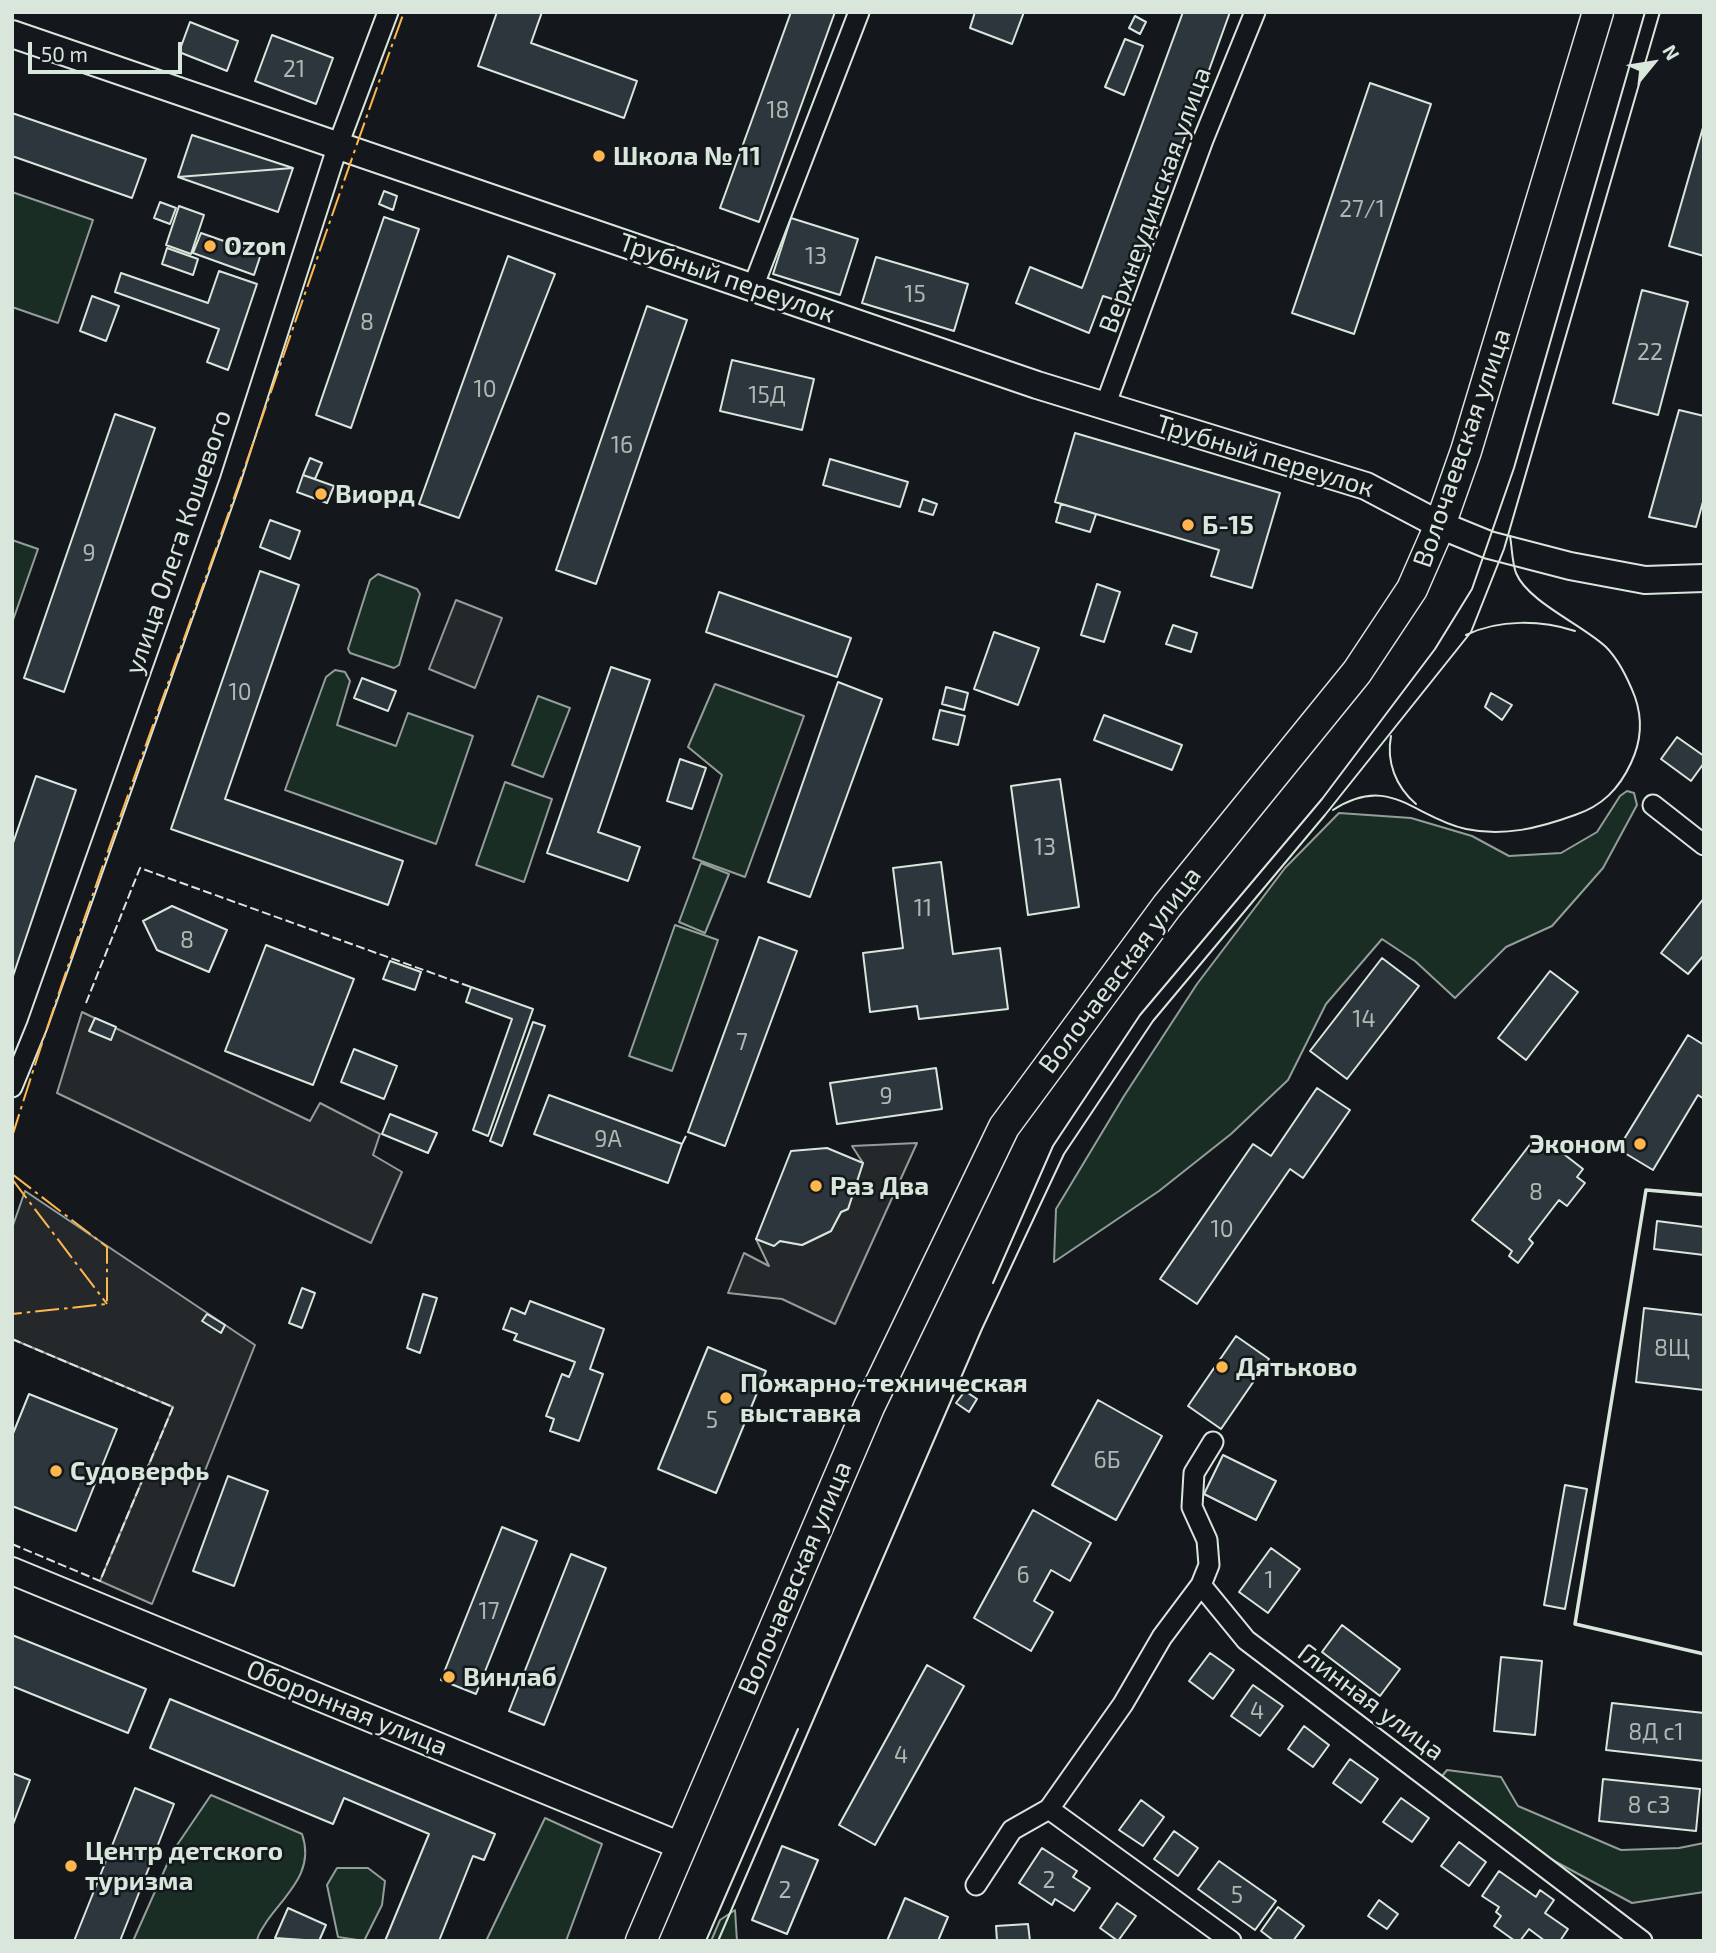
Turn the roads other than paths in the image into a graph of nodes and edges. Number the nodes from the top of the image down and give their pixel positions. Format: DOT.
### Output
graph roads {
  1 [pos="388,12"];
  2 [pos="859,12"];
  3 [pos="1255,12"];
  4 [pos="1598,12"];
  5 [pos="12,34"];
  6 [pos="338,145"];
  7 [pos="753,287"];
  8 [pos="1105,406"];
  9 [pos="1440,526"];
  10 [pos="1704,578"];
  11 [pos="1653,805"];
  12 [pos="1704,845"];
  13 [pos="12,1087"];
  14 [pos="1213,1442"];
  15 [pos="12,1570"];
  16 [pos="1201,1585"];
  17 [pos="1049,1809"];
  18 [pos="681,1846"];
  19 [pos="976,1885"];
  20 [pos="641,1941"];
  21 [pos="1231,1941"];
  22 [pos="1642,1941"];
  1 -- 6 [label="street, улица Олега Кошевого"];
  2 -- 7 [label="street"];
  3 -- 8 [label="street, Верхнеудинская улица"];
  4 -- 9 [label="main road, Волочаевская улица"];
  5 -- 6 [label="street, Трубный переулок"];
  6 -- 7 [label="street, Трубный переулок"];
  6 -- 13 [label="street, улица Олега Кошевого"];
  7 -- 8 [label="street, Трубный переулок"];
  8 -- 9 [label="street, Трубный переулок"];
  9 -- 10 [label="street, Трубный переулок"];
  9 -- 18 [label="main road, Волочаевская улица"];
  11 -- 12 [label="street"];
  14 -- 16 [label="street"];
  15 -- 18 [label="street, Оборонная улица"];
  16 -- 17 [label="street"];
  16 -- 22 [label="street, Глинная улица"];
  17 -- 19 [label="street"];
  17 -- 21 [label="street"];
  18 -- 20 [label="main road, Волочаевская улица"];
}
